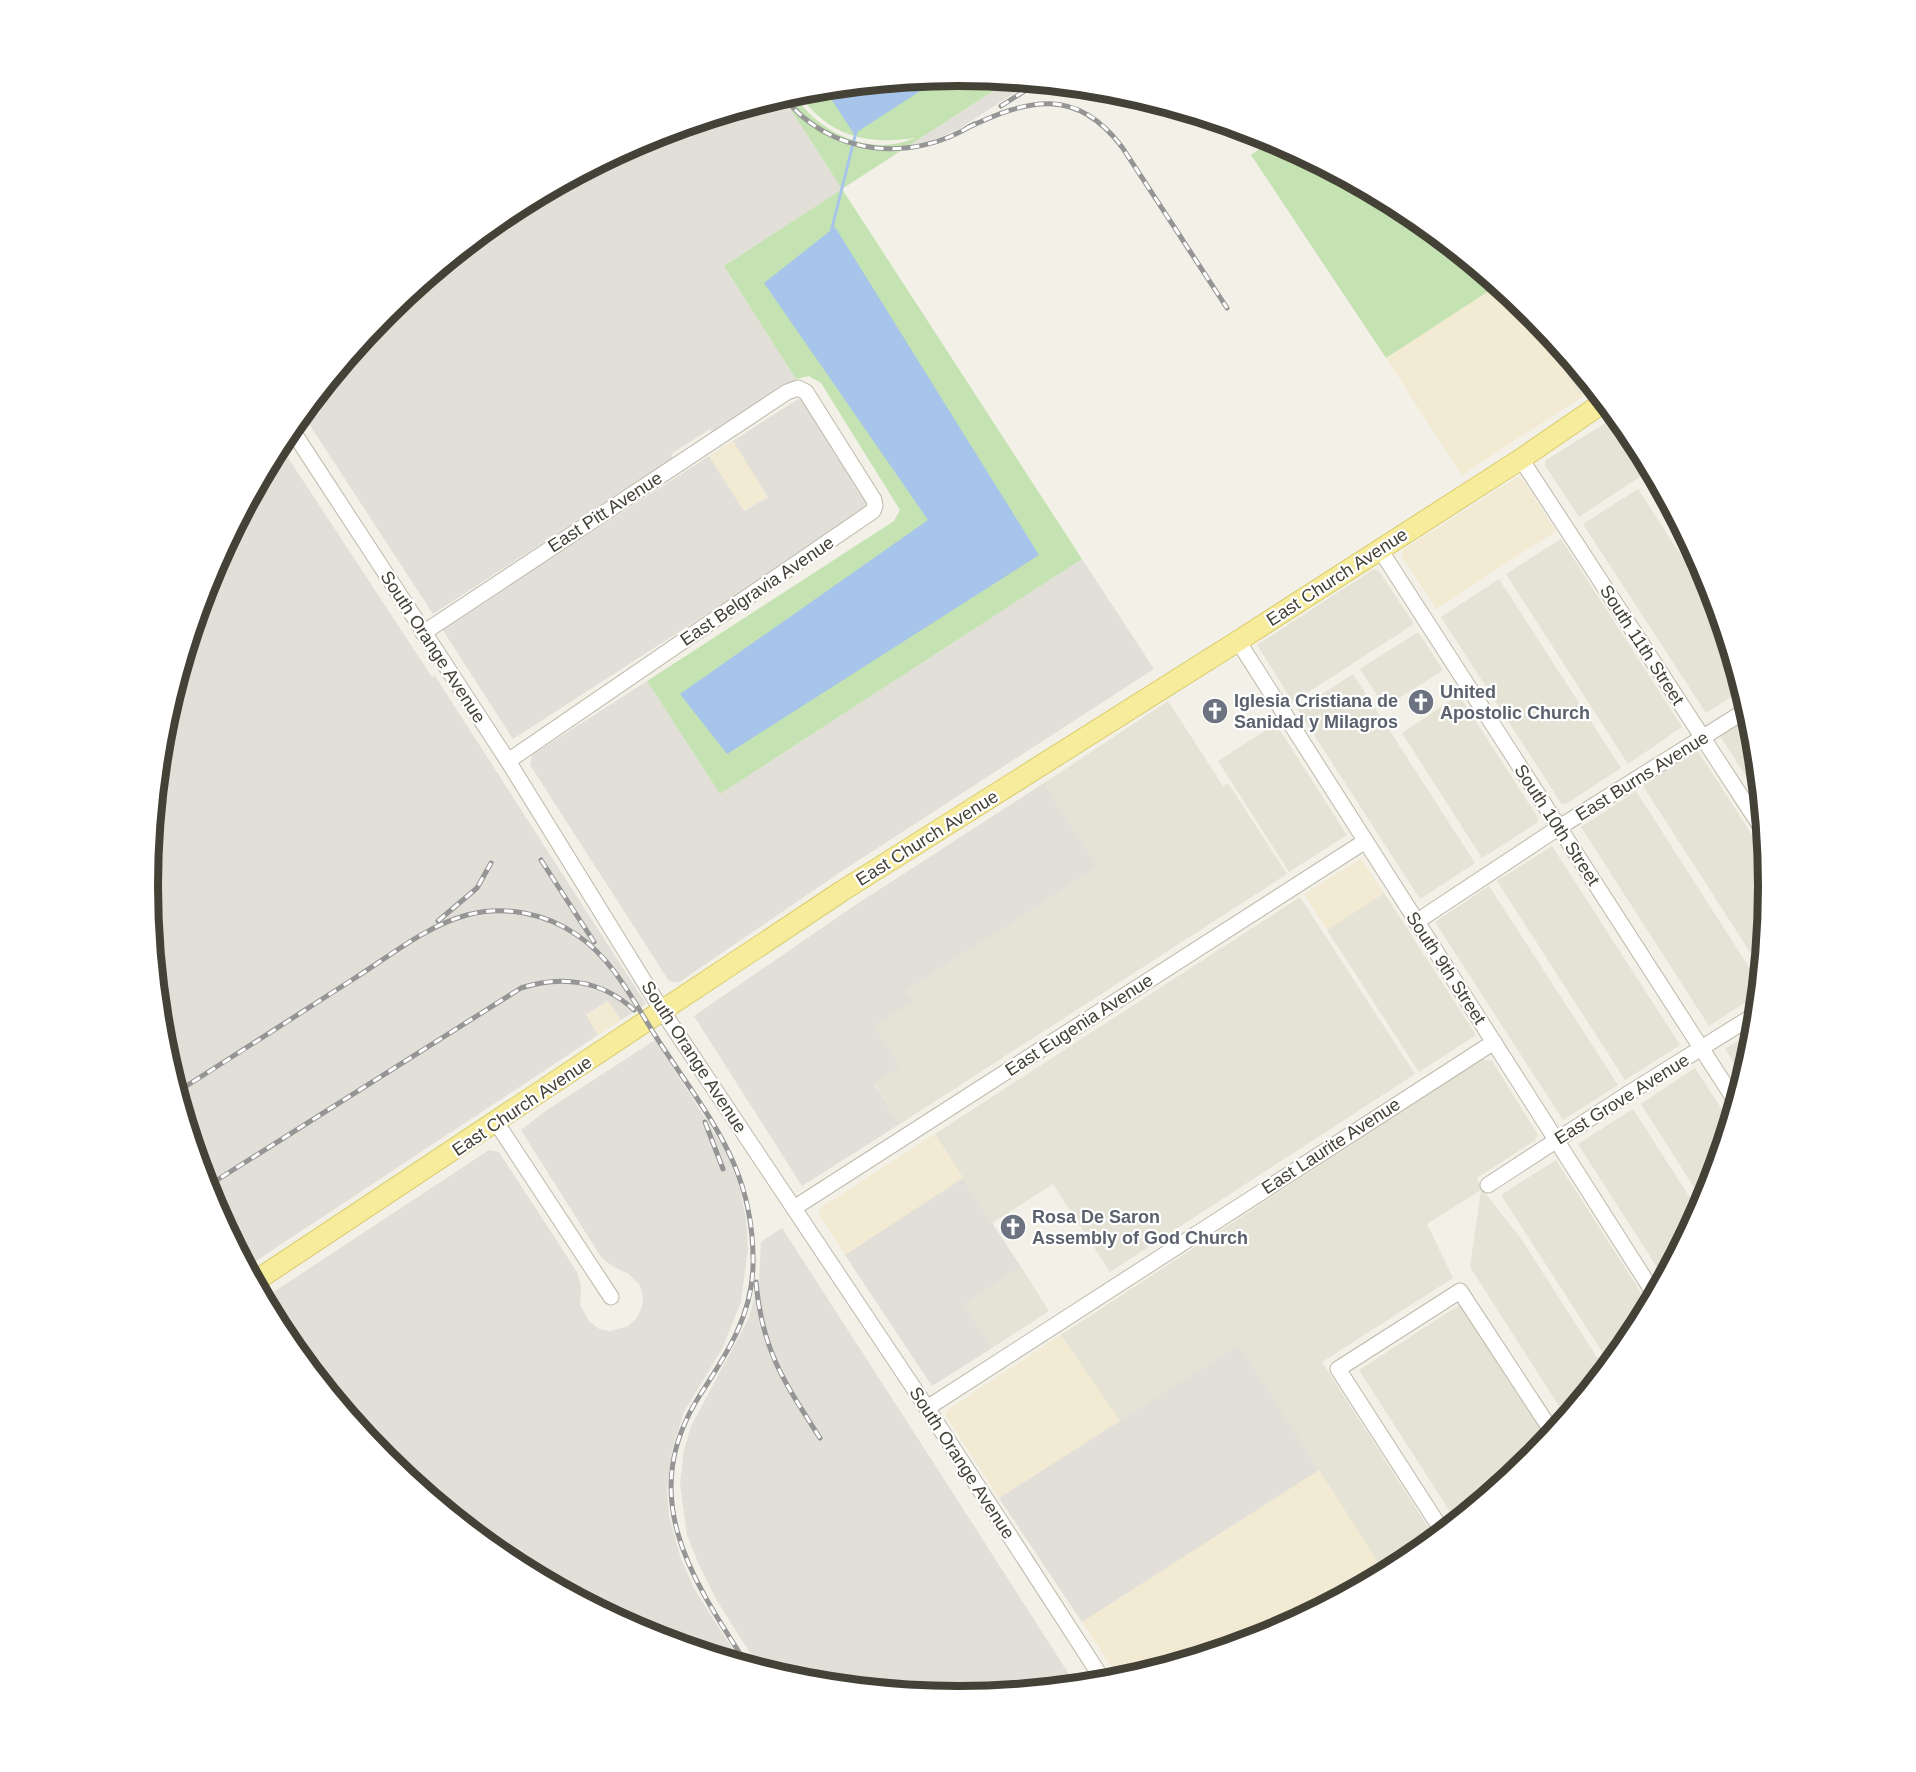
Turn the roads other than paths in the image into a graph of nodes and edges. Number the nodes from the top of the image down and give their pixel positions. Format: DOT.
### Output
graph roads {
  1 [pos="787,392"];
  2 [pos="1598,406"];
  3 [pos="295,436"];
  4 [pos="1521,459"];
  5 [pos="1379,548"];
  6 [pos="423,633"];
  7 [pos="1238,641"];
  8 [pos="1739,714"];
  9 [pos="1702,738"];
  10 [pos="507,761"];
  11 [pos="1755,817"];
  12 [pos="1558,828"];
  13 [pos="1364,842"];
  14 [pos="1416,922"];
  15 [pos="663,1012"];
  16 [pos="1747,1020"];
  17 [pos="1494,1042"];
  18 [pos="1703,1049"];
  19 [pos="1731,1094"];
  20 [pos="496,1122"];
  21 [pos="1556,1140"];
  22 [pos="1488,1185"];
  23 [pos="794,1208"];
  24 [pos="260,1278"];
  25 [pos="1650,1287"];
  26 [pos="610,1297"];
  27 [pos="927,1408"];
  28 [pos="1549,1426"];
  29 [pos="1439,1526"];
  30 [pos="1099,1674"];
  1 -- 6 [label="street, East Pitt Avenue"];
  1 -- 10 [label="street, East Belgravia Avenue"];
  2 -- 4 [label="main road, East Church Avenue"];
  3 -- 6 [label="street, South Orange Avenue"];
  4 -- 5 [label="main road, East Church Avenue"];
  4 -- 9 [label="street, South 11th Street"];
  5 -- 7 [label="main road, East Church Avenue"];
  5 -- 12 [label="street, South 10th Street"];
  6 -- 10 [label="street, South Orange Avenue"];
  7 -- 13 [label="street, South 9th Street"];
  7 -- 15 [label="main road, East Church Avenue"];
  8 -- 9 [label="street, East Burns Avenue"];
  9 -- 11 [label="street, South 11th Street"];
  9 -- 12 [label="street, East Burns Avenue"];
  10 -- 15 [label="street, South Orange Avenue"];
  12 -- 14 [label="street, East Burns Avenue"];
  12 -- 18 [label="street, South 10th Street"];
  13 -- 14 [label="street, South 9th Street"];
  13 -- 23 [label="street, East Eugenia Avenue"];
  14 -- 17 [label="street, South 9th Street"];
  15 -- 20 [label="main road, East Church Avenue"];
  15 -- 23 [label="street, South Orange Avenue"];
  16 -- 18 [label="street, East Grove Avenue"];
  17 -- 21 [label="street, South 9th Street"];
  17 -- 27 [label="street, East Laurite Avenue"];
  18 -- 19 [label="street, South 10th Street"];
  18 -- 21 [label="street, East Grove Avenue"];
  20 -- 24 [label="main road, East Church Avenue"];
  20 -- 26 [label="street"];
  21 -- 22 [label="street, East Grove Avenue"];
  21 -- 25 [label="street, South 9th Street"];
  23 -- 27 [label="street, South Orange Avenue"];
  27 -- 30 [label="street, South Orange Avenue"];
  28 -- 29 [label="street"];
}
